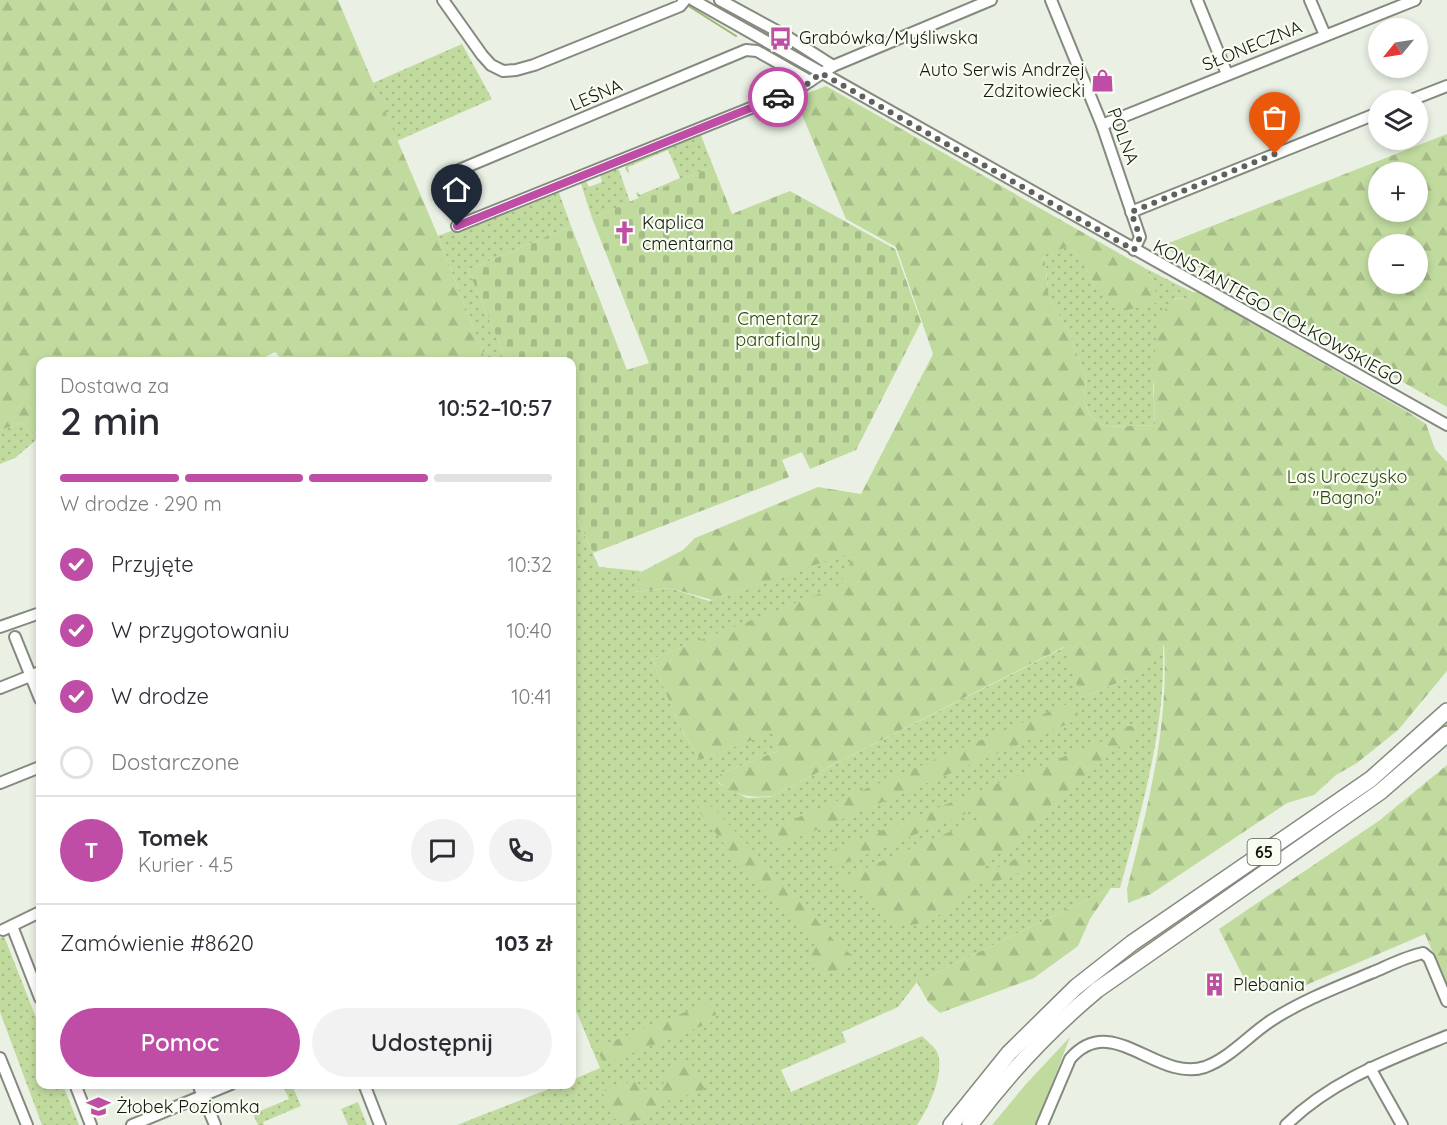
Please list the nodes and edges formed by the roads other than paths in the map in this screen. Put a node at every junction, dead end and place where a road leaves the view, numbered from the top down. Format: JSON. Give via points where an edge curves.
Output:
{"nodes":[{"id":1,"x":443,"y":0,"type":"edge"},
{"id":2,"x":685,"y":0,"type":"edge"},
{"id":3,"x":693,"y":0,"type":"edge"},
{"id":4,"x":720,"y":0,"type":"edge"},
{"id":5,"x":991,"y":0,"type":"edge"},
{"id":6,"x":1051,"y":0,"type":"edge"},
{"id":7,"x":1197,"y":0,"type":"edge"},
{"id":8,"x":1310,"y":0,"type":"edge"},
{"id":9,"x":1416,"y":0,"type":"edge"},
{"id":10,"x":1325,"y":35,"type":"junction"},
{"id":11,"x":833,"y":66,"type":"junction"},
{"id":12,"x":821,"y":73,"type":"junction"},
{"id":13,"x":1227,"y":74,"type":"junction"},
{"id":14,"x":810,"y":81,"type":"junction"},
{"id":15,"x":1447,"y":86,"type":"edge"},
{"id":16,"x":1428,"y":93,"type":"edge"},
{"id":17,"x":1368,"y":118,"type":"edge"},
{"id":18,"x":1102,"y":125,"type":"junction"},
{"id":19,"x":459,"y":170,"type":"dead end"},
{"id":20,"x":1131,"y":212,"type":"junction"},
{"id":21,"x":457,"y":226,"type":"dead end"},
{"id":22,"x":1134,"y":250,"type":"junction"},
{"id":23,"x":1409,"y":405,"type":"junction"},
{"id":24,"x":1447,"y":424,"type":"edge"},
{"id":25,"x":1447,"y":430,"type":"edge"},
{"id":26,"x":36,"y":614,"type":"edge"},
{"id":27,"x":0,"y":627,"type":"edge"},
{"id":28,"x":15,"y":637,"type":"dead end"},
{"id":29,"x":36,"y":674,"type":"edge"},
{"id":30,"x":0,"y":688,"type":"edge"},
{"id":31,"x":1447,"y":711,"type":"edge"},
{"id":32,"x":1447,"y":734,"type":"edge"},
{"id":33,"x":36,"y":769,"type":"edge"},
{"id":34,"x":0,"y":783,"type":"edge"},
{"id":35,"x":36,"y":914,"type":"edge"},
{"id":36,"x":1076,"y":987,"type":"junction"},
{"id":37,"x":36,"y":989,"type":"edge"},
{"id":38,"x":1447,"y":1001,"type":"edge"},
{"id":39,"x":1074,"y":1009,"type":"junction"},
{"id":40,"x":1447,"y":1036,"type":"edge"},
{"id":41,"x":0,"y":1058,"type":"edge"},
{"id":42,"x":1370,"y":1068,"type":"junction"},
{"id":43,"x":77,"y":1089,"type":"edge"},
{"id":44,"x":200,"y":1089,"type":"edge"},
{"id":45,"x":219,"y":1089,"type":"edge"},
{"id":46,"x":366,"y":1089,"type":"edge"},
{"id":47,"x":203,"y":1096,"type":"junction"},
{"id":48,"x":1046,"y":1124,"type":"edge"},
{"id":49,"x":27,"y":1125,"type":"edge"},
{"id":50,"x":91,"y":1125,"type":"edge"},
{"id":51,"x":132,"y":1125,"type":"edge"},
{"id":52,"x":214,"y":1125,"type":"edge"},
{"id":53,"x":380,"y":1125,"type":"edge"},
{"id":54,"x":951,"y":1125,"type":"edge"},
{"id":55,"x":970,"y":1125,"type":"edge"},
{"id":56,"x":1286,"y":1125,"type":"edge"},
{"id":57,"x":1402,"y":1125,"type":"edge"}],
"edges":[{"from":1,"to":2,"type":"street","via":[[482,55],[503,71],[534,65],[580,48],[680,6]]},
{"from":3,"to":12,"type":"street","name":"KONSTANTEGO CIOŁKOWSKIEGO"},
{"from":4,"to":11,"type":"street"},
{"from":5,"to":11,"type":"street"},
{"from":6,"to":18,"type":"street","name":"POLNA"},
{"from":7,"to":13,"type":"street"},
{"from":8,"to":10,"type":"street"},
{"from":9,"to":10,"type":"street","name":"SŁONECZNA"},
{"from":10,"to":13,"type":"street","name":"SŁONECZNA"},
{"from":11,"to":12,"type":"street"},
{"from":12,"to":14,"type":"street"},
{"from":12,"to":22,"type":"street","name":"KONSTANTEGO CIOŁKOWSKIEGO"},
{"from":13,"to":18,"type":"street","name":"SŁONECZNA"},
{"from":14,"to":19,"type":"street","name":"LEŚNA","via":[[757,51],[746,50]]},
{"from":14,"to":21,"type":"street"},
{"from":15,"to":16,"type":"street"},
{"from":17,"to":20,"type":"street"},
{"from":18,"to":20,"type":"street","name":"POLNA"},
{"from":20,"to":22,"type":"street","name":"POLNA","via":[[1140,237]]},
{"from":22,"to":23,"type":"street","name":"KONSTANTEGO CIOŁKOWSKIEGO"},
{"from":23,"to":24,"type":"street","name":"KONSTANTEGO CIOŁKOWSKIEGO"},
{"from":23,"to":25,"type":"street","name":"KONSTANTEGO CIOŁKOWSKIEGO"},
{"from":26,"to":27,"type":"street"},
{"from":28,"to":29,"type":"street"},
{"from":29,"to":30,"type":"street"},
{"from":31,"to":36,"type":"highway","number":"65","via":[[1371,779],[1132,943]]},
{"from":32,"to":39,"type":"highway","number":"65","via":[[1380,792],[1135,961]]},
{"from":33,"to":34,"type":"street"},
{"from":35,"to":37,"type":"street","via":[[8,928]]},
{"from":36,"to":39,"type":"highway","via":[[1082,986],[1084,992]]},
{"from":36,"to":54,"type":"highway","number":"65","via":[[1009,1053]]},
{"from":38,"to":48,"type":"street","via":[[1429,958],[1422,953],[1291,1009],[1203,1068],[1182,1069],[1114,1043],[1094,1041],[1070,1059]]},
{"from":39,"to":55,"type":"highway","number":"65","via":[[1019,1064]]},
{"from":40,"to":42,"type":"street"},
{"from":41,"to":49,"type":"street"},
{"from":42,"to":56,"type":"street","via":[[1328,1090]]},
{"from":42,"to":57,"type":"street"},
{"from":43,"to":50,"type":"street"},
{"from":44,"to":47,"type":"street"},
{"from":45,"to":47,"type":"street"},
{"from":46,"to":53,"type":"street"},
{"from":47,"to":51,"type":"street"},
{"from":47,"to":52,"type":"street"}]}
